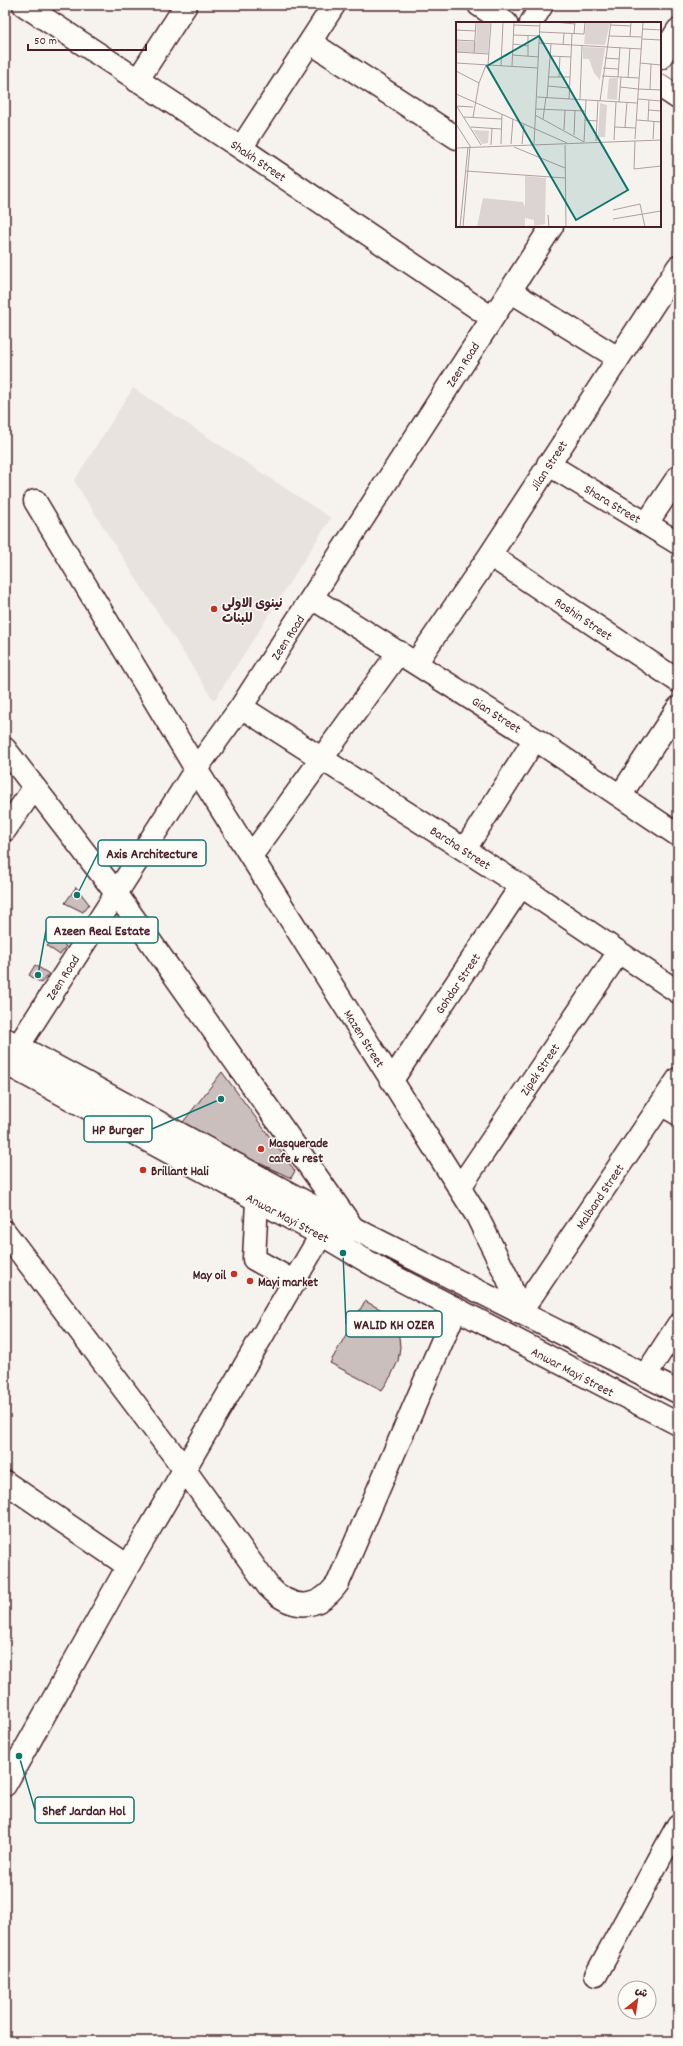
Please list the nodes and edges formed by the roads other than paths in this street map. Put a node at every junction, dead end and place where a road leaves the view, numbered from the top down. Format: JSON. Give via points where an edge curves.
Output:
{"nodes":[{"id":1,"x":24,"y":5,"type":"edge"},
{"id":2,"x":186,"y":5,"type":"edge"},
{"id":3,"x":334,"y":5,"type":"edge"},
{"id":4,"x":479,"y":5,"type":"edge"},
{"id":5,"x":542,"y":5,"type":"edge"},
{"id":6,"x":504,"y":22,"type":"edge"},
{"id":7,"x":531,"y":22,"type":"edge"},
{"id":8,"x":678,"y":30,"type":"edge"},
{"id":9,"x":310,"y":42,"type":"junction"},
{"id":10,"x":661,"y":56,"type":"edge"},
{"id":11,"x":137,"y":81,"type":"junction"},
{"id":12,"x":661,"y":87,"type":"edge"},
{"id":13,"x":678,"y":98,"type":"edge"},
{"id":14,"x":456,"y":137,"type":"edge"},
{"id":15,"x":241,"y":148,"type":"junction"},
{"id":16,"x":551,"y":227,"type":"edge"},
{"id":17,"x":678,"y":267,"type":"edge"},
{"id":18,"x":510,"y":291,"type":"junction"},
{"id":19,"x":492,"y":318,"type":"junction"},
{"id":20,"x":618,"y":358,"type":"junction"},
{"id":21,"x":548,"y":464,"type":"junction"},
{"id":22,"x":678,"y":477,"type":"edge"},
{"id":23,"x":35,"y":501,"type":"dead end"},
{"id":24,"x":648,"y":524,"type":"junction"},
{"id":25,"x":678,"y":543,"type":"edge"},
{"id":26,"x":490,"y":555,"type":"junction"},
{"id":27,"x":312,"y":598,"type":"junction"},
{"id":28,"x":407,"y":657,"type":"junction"},
{"id":29,"x":678,"y":681,"type":"edge"},
{"id":30,"x":241,"y":708,"type":"junction"},
{"id":31,"x":678,"y":708,"type":"edge"},
{"id":32,"x":535,"y":738,"type":"junction"},
{"id":33,"x":5,"y":749,"type":"edge"},
{"id":34,"x":321,"y":758,"type":"junction"},
{"id":35,"x":196,"y":769,"type":"junction"},
{"id":36,"x":34,"y":788,"type":"junction"},
{"id":37,"x":620,"y":796,"type":"junction"},
{"id":38,"x":5,"y":830,"type":"edge"},
{"id":39,"x":678,"y":835,"type":"edge"},
{"id":40,"x":465,"y":849,"type":"junction"},
{"id":41,"x":251,"y":856,"type":"junction"},
{"id":42,"x":521,"y":886,"type":"junction"},
{"id":43,"x":116,"y":893,"type":"junction"},
{"id":44,"x":619,"y":952,"type":"junction"},
{"id":45,"x":678,"y":992,"type":"edge"},
{"id":46,"x":12,"y":1042,"type":"edge"},
{"id":47,"x":5,"y":1063,"type":"edge"},
{"id":48,"x":678,"y":1079,"type":"edge"},
{"id":49,"x":392,"y":1080,"type":"junction"},
{"id":50,"x":670,"y":1109,"type":"edge"},
{"id":51,"x":142,"y":1112,"type":"junction"},
{"id":52,"x":132,"y":1133,"type":"junction"},
{"id":53,"x":460,"y":1187,"type":"junction"},
{"id":54,"x":257,"y":1201,"type":"junction"},
{"id":55,"x":353,"y":1228,"type":"junction"},
{"id":56,"x":5,"y":1232,"type":"edge"},
{"id":57,"x":321,"y":1235,"type":"junction"},
{"id":58,"x":295,"y":1282,"type":"junction"},
{"id":59,"x":456,"y":1309,"type":"junction"},
{"id":60,"x":520,"y":1313,"type":"junction"},
{"id":61,"x":678,"y":1325,"type":"edge"},
{"id":62,"x":645,"y":1376,"type":"junction"},
{"id":63,"x":678,"y":1392,"type":"edge"},
{"id":64,"x":678,"y":1424,"type":"edge"},
{"id":65,"x":186,"y":1470,"type":"junction"},
{"id":66,"x":5,"y":1482,"type":"edge"},
{"id":67,"x":128,"y":1566,"type":"junction"},
{"id":68,"x":5,"y":1785,"type":"edge"},
{"id":69,"x":678,"y":1825,"type":"edge"},
{"id":70,"x":596,"y":1975,"type":"dead end"}],
"edges":[{"from":1,"to":11,"type":"street","name":"Shakh Street"},
{"from":2,"to":11,"type":"street"},
{"from":3,"to":9,"type":"street"},
{"from":4,"to":6,"type":"street"},
{"from":5,"to":7,"type":"street"},
{"from":8,"to":10,"type":"street"},
{"from":9,"to":14,"type":"street"},
{"from":9,"to":15,"type":"street"},
{"from":11,"to":15,"type":"street","name":"Shakh Street"},
{"from":12,"to":13,"type":"street"},
{"from":15,"to":19,"type":"street","name":"Shakh Street"},
{"from":16,"to":18,"type":"street","name":"Zeen Road"},
{"from":17,"to":20,"type":"street","name":"Jilan Street"},
{"from":18,"to":19,"type":"street","name":"Zeen Road"},
{"from":18,"to":20,"type":"street"},
{"from":19,"to":27,"type":"street","name":"Zeen Road"},
{"from":20,"to":21,"type":"street","name":"Jilan Street"},
{"from":21,"to":24,"type":"street","name":"Shara Street"},
{"from":21,"to":26,"type":"street","name":"Jilan Street"},
{"from":22,"to":24,"type":"street"},
{"from":23,"to":35,"type":"street","name":"Mazen Street"},
{"from":24,"to":25,"type":"street","name":"Shara Street"},
{"from":26,"to":28,"type":"street","name":"Jilan Street"},
{"from":26,"to":29,"type":"street","name":"Roshin Street"},
{"from":27,"to":28,"type":"street","name":"Gian Street"},
{"from":27,"to":30,"type":"street","name":"Zeen Road"},
{"from":28,"to":32,"type":"street","name":"Gian Street"},
{"from":28,"to":34,"type":"street","name":"Jilan Street"},
{"from":30,"to":34,"type":"street","name":"Barcha Street"},
{"from":30,"to":35,"type":"street","name":"Zeen Road"},
{"from":31,"to":37,"type":"street"},
{"from":32,"to":37,"type":"street","name":"Gian Street"},
{"from":32,"to":40,"type":"street"},
{"from":33,"to":36,"type":"street"},
{"from":34,"to":40,"type":"street","name":"Barcha Street"},
{"from":34,"to":41,"type":"street","name":"Jilan Street"},
{"from":35,"to":41,"type":"street","name":"Mazen Street"},
{"from":35,"to":43,"type":"street","name":"Zeen Road"},
{"from":36,"to":38,"type":"street"},
{"from":36,"to":43,"type":"street"},
{"from":37,"to":39,"type":"street","name":"Gian Street"},
{"from":40,"to":42,"type":"street","name":"Barcha Street"},
{"from":41,"to":49,"type":"street","name":"Mazen Street"},
{"from":42,"to":44,"type":"street","name":"Barcha Street"},
{"from":42,"to":49,"type":"street","name":"Gohdar Street"},
{"from":43,"to":46,"type":"street","name":"Zeen Road"},
{"from":43,"to":55,"type":"street"},
{"from":44,"to":45,"type":"street","name":"Barcha Street"},
{"from":44,"to":53,"type":"street","name":"Zipek Street"},
{"from":46,"to":51,"type":"street","name":"Anwar Mayi Street"},
{"from":47,"to":52,"type":"street","name":"Anwar Mayi Street"},
{"from":48,"to":50,"type":"street","name":"Malband Street"},
{"from":49,"to":53,"type":"street","name":"Mazen Street"},
{"from":50,"to":60,"type":"street","name":"Malband Street"},
{"from":51,"to":52,"type":"street"},
{"from":51,"to":55,"type":"street","name":"Anwar Mayi Street"},
{"from":52,"to":54,"type":"street","name":"Anwar Mayi Street"},
{"from":53,"to":60,"type":"street","name":"Mazen Street","via":[[493,1248]]},
{"from":54,"to":57,"type":"street","name":"Anwar Mayi Street"},
{"from":54,"to":58,"type":"street","via":[[254,1259]]},
{"from":55,"to":60,"type":"street","name":"Anwar Mayi Street"},
{"from":56,"to":65,"type":"street"},
{"from":57,"to":58,"type":"street"},
{"from":57,"to":59,"type":"street","name":"Anwar Mayi Street"},
{"from":58,"to":65,"type":"street"},
{"from":59,"to":64,"type":"street","name":"Anwar Mayi Street"},
{"from":59,"to":65,"type":"street","via":[[345,1572],[330,1595],[318,1602],[304,1605],[290,1603],[278,1596],[268,1586]]},
{"from":60,"to":62,"type":"street","name":"Anwar Mayi Street"},
{"from":61,"to":62,"type":"street"},
{"from":62,"to":63,"type":"street","name":"Anwar Mayi Street"},
{"from":65,"to":67,"type":"street"},
{"from":66,"to":67,"type":"street"},
{"from":67,"to":68,"type":"street"},
{"from":69,"to":70,"type":"street"}]}
